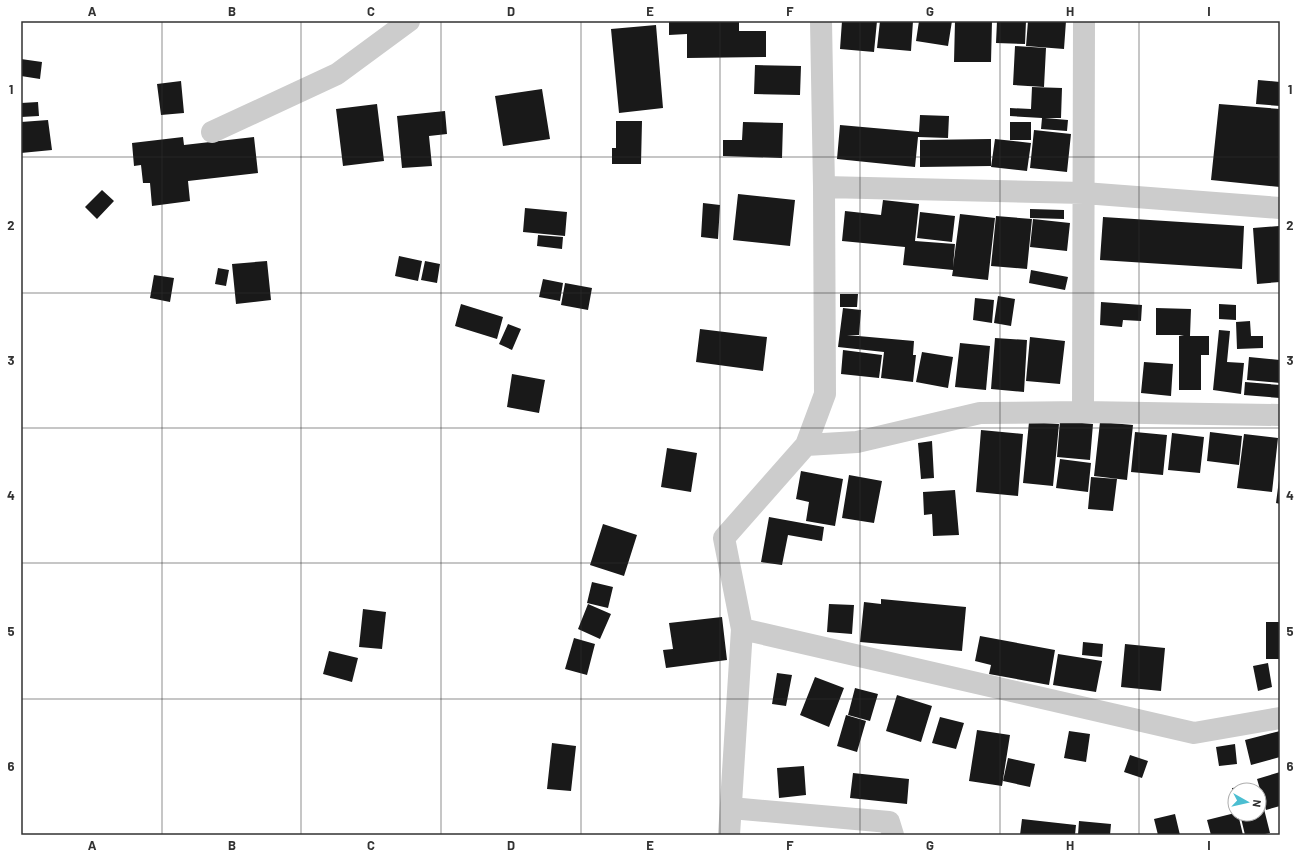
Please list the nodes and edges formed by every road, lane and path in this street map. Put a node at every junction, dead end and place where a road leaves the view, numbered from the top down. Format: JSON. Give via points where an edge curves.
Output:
{"nodes":[{"id":1,"x":409,"y":21,"type":"edge"},
{"id":2,"x":821,"y":21,"type":"edge"},
{"id":3,"x":1084,"y":21,"type":"edge"},
{"id":4,"x":212,"y":132,"type":"dead end"},
{"id":5,"x":824,"y":187,"type":"junction"},
{"id":6,"x":1084,"y":194,"type":"junction"},
{"id":7,"x":1280,"y":208,"type":"edge"},
{"id":8,"x":1083,"y":412,"type":"junction"},
{"id":9,"x":1280,"y":415,"type":"edge"},
{"id":10,"x":806,"y":445,"type":"junction"},
{"id":11,"x":742,"y":629,"type":"junction"},
{"id":12,"x":1280,"y":718,"type":"edge"},
{"id":13,"x":731,"y":808,"type":"junction"},
{"id":14,"x":729,"y":835,"type":"edge"},
{"id":15,"x":893,"y":835,"type":"edge"}],
"edges":[{"from":1,"to":4,"type":"street","via":[[337,74]]},
{"from":2,"to":5,"type":"street"},
{"from":3,"to":6,"type":"street"},
{"from":5,"to":6,"type":"street"},
{"from":5,"to":10,"type":"street","via":[[825,394]]},
{"from":6,"to":7,"type":"street"},
{"from":6,"to":8,"type":"street"},
{"from":8,"to":9,"type":"street"},
{"from":8,"to":10,"type":"street","via":[[980,413],[857,442]]},
{"from":10,"to":11,"type":"street","via":[[724,538]]},
{"from":11,"to":12,"type":"street","via":[[1194,733]]},
{"from":11,"to":13,"type":"street"},
{"from":13,"to":14,"type":"street"},
{"from":13,"to":15,"type":"street","via":[[889,822]]}]}
